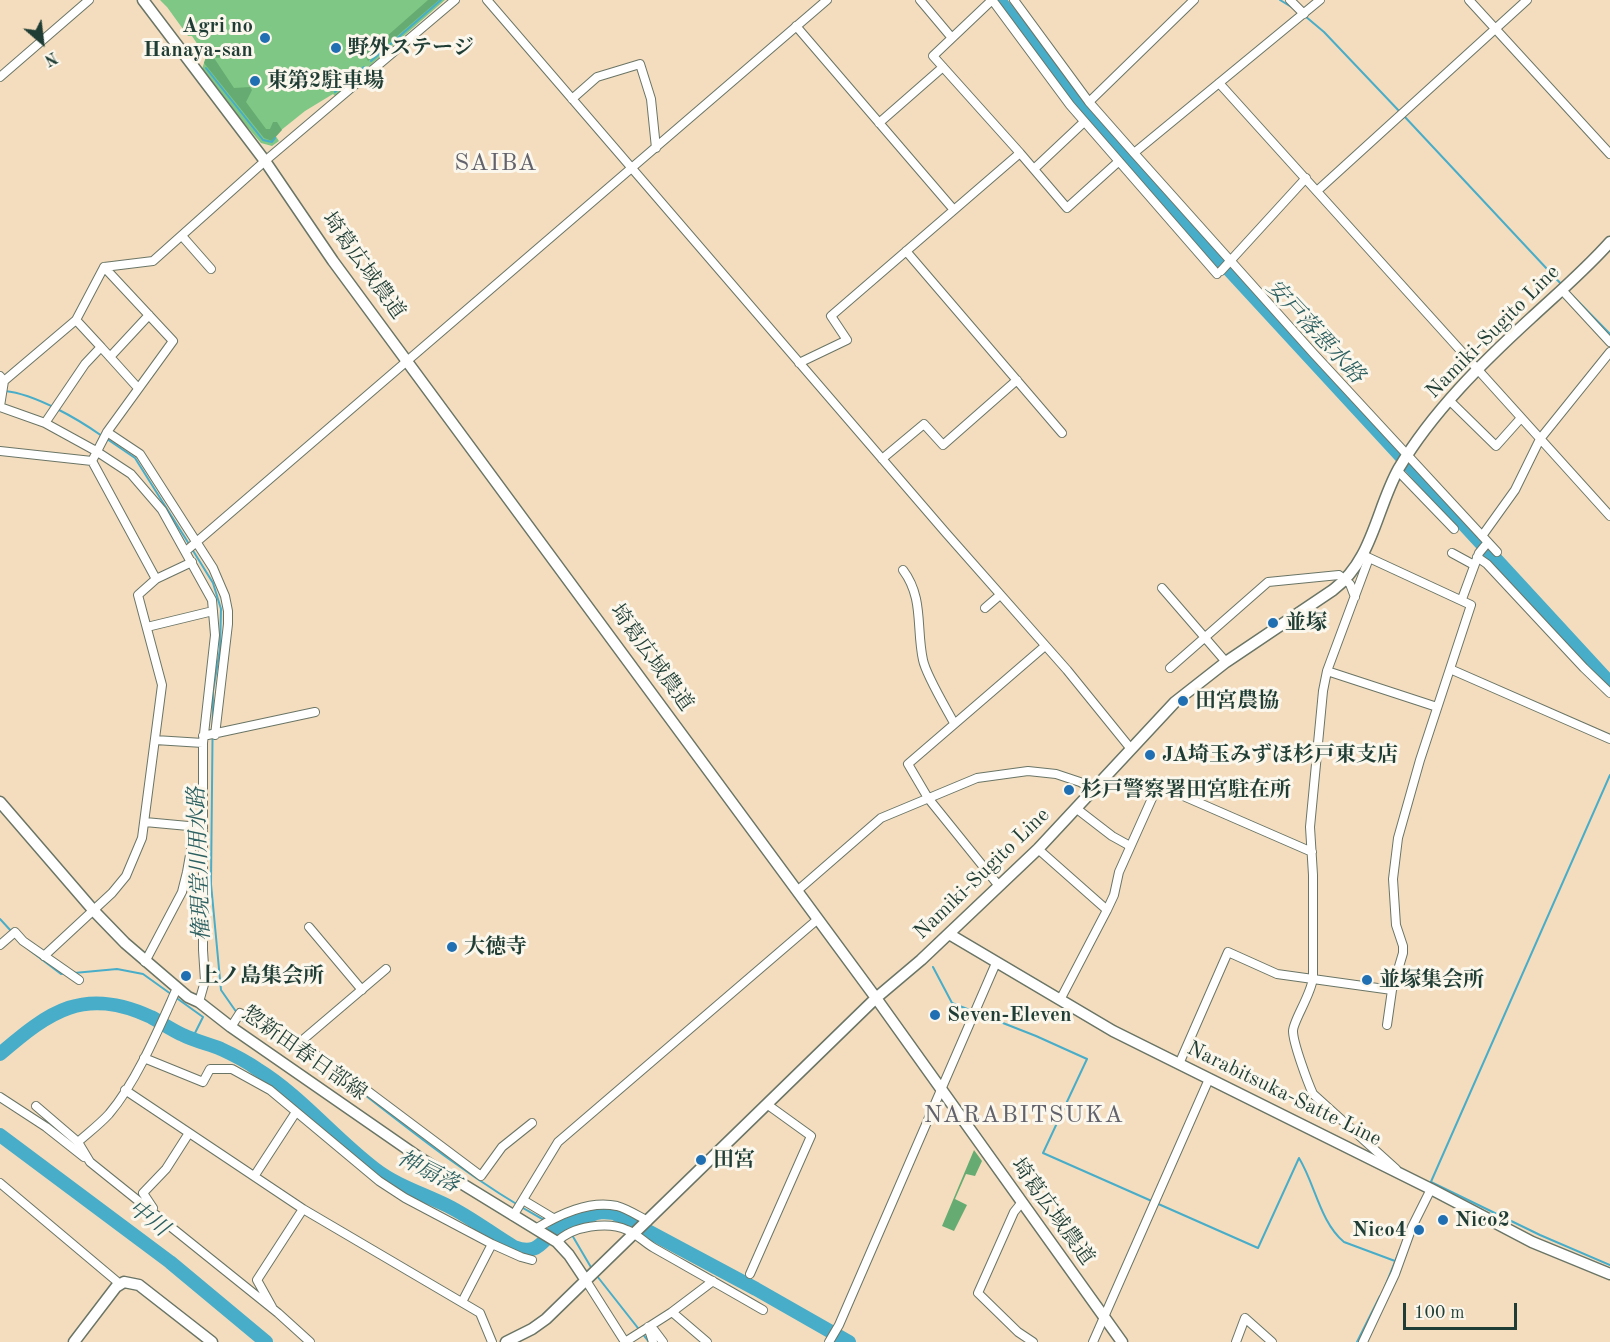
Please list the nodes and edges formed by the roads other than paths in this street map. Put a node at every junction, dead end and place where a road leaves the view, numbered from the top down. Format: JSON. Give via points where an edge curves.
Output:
{"nodes":[{"id":1,"x":89,"y":0,"type":"edge"},
{"id":2,"x":143,"y":0,"type":"edge"},
{"id":3,"x":455,"y":0,"type":"edge"},
{"id":4,"x":487,"y":0,"type":"edge"},
{"id":5,"x":827,"y":0,"type":"edge"},
{"id":6,"x":920,"y":0,"type":"edge"},
{"id":7,"x":1194,"y":0,"type":"edge"},
{"id":8,"x":1290,"y":0,"type":"edge"},
{"id":9,"x":1320,"y":0,"type":"edge"},
{"id":10,"x":1469,"y":0,"type":"edge"},
{"id":11,"x":1527,"y":0,"type":"edge"},
{"id":12,"x":993,"y":1,"type":"edge"},
{"id":13,"x":1017,"y":1,"type":"edge"},
{"id":14,"x":1304,"y":14,"type":"junction"},
{"id":15,"x":796,"y":26,"type":"junction"},
{"id":16,"x":1496,"y":30,"type":"junction"},
{"id":17,"x":952,"y":38,"type":"junction"},
{"id":18,"x":943,"y":67,"type":"junction"},
{"id":19,"x":0,"y":77,"type":"edge"},
{"id":20,"x":1219,"y":83,"type":"junction"},
{"id":21,"x":572,"y":99,"type":"junction"},
{"id":22,"x":1089,"y":102,"type":"junction"},
{"id":23,"x":1084,"y":122,"type":"junction"},
{"id":24,"x":879,"y":123,"type":"junction"},
{"id":25,"x":656,"y":148,"type":"junction"},
{"id":26,"x":1020,"y":153,"type":"junction"},
{"id":27,"x":1134,"y":153,"type":"junction"},
{"id":28,"x":1610,"y":154,"type":"edge"},
{"id":29,"x":265,"y":161,"type":"junction"},
{"id":30,"x":1118,"y":162,"type":"junction"},
{"id":31,"x":632,"y":168,"type":"junction"},
{"id":32,"x":1034,"y":169,"type":"junction"},
{"id":33,"x":1306,"y":178,"type":"junction"},
{"id":34,"x":1317,"y":191,"type":"junction"},
{"id":35,"x":954,"y":210,"type":"junction"},
{"id":36,"x":182,"y":236,"type":"junction"},
{"id":37,"x":1610,"y":242,"type":"edge"},
{"id":38,"x":906,"y":251,"type":"junction"},
{"id":39,"x":1229,"y":262,"type":"junction"},
{"id":40,"x":104,"y":267,"type":"junction"},
{"id":41,"x":211,"y":269,"type":"dead end"},
{"id":42,"x":1562,"y":290,"type":"junction"},
{"id":43,"x":149,"y":315,"type":"junction"},
{"id":44,"x":76,"y":320,"type":"junction"},
{"id":45,"x":1610,"y":342,"type":"edge"},
{"id":46,"x":101,"y":347,"type":"junction"},
{"id":47,"x":1610,"y":352,"type":"edge"},
{"id":48,"x":110,"y":357,"type":"junction"},
{"id":49,"x":408,"y":360,"type":"junction"},
{"id":50,"x":799,"y":363,"type":"junction"},
{"id":51,"x":1478,"y":370,"type":"junction"},
{"id":52,"x":2,"y":379,"type":"edge"},
{"id":53,"x":1017,"y":380,"type":"junction"},
{"id":54,"x":138,"y":388,"type":"junction"},
{"id":55,"x":1450,"y":401,"type":"junction"},
{"id":56,"x":0,"y":406,"type":"edge"},
{"id":57,"x":1521,"y":418,"type":"junction"},
{"id":58,"x":45,"y":423,"type":"junction"},
{"id":59,"x":107,"y":432,"type":"junction"},
{"id":60,"x":1062,"y":433,"type":"dead end"},
{"id":61,"x":1540,"y":439,"type":"junction"},
{"id":62,"x":96,"y":451,"type":"junction"},
{"id":63,"x":0,"y":452,"type":"edge"},
{"id":64,"x":1408,"y":454,"type":"junction"},
{"id":65,"x":882,"y":459,"type":"junction"},
{"id":66,"x":92,"y":461,"type":"junction"},
{"id":67,"x":1398,"y":471,"type":"junction"},
{"id":68,"x":1610,"y":516,"type":"edge"},
{"id":69,"x":1454,"y":529,"type":"dead end"},
{"id":70,"x":1482,"y":536,"type":"junction"},
{"id":71,"x":196,"y":542,"type":"junction"},
{"id":72,"x":1488,"y":542,"type":"junction"},
{"id":73,"x":186,"y":551,"type":"junction"},
{"id":74,"x":1497,"y":552,"type":"dead end"},
{"id":75,"x":1452,"y":553,"type":"dead end"},
{"id":76,"x":1366,"y":556,"type":"junction"},
{"id":77,"x":1477,"y":558,"type":"junction"},
{"id":78,"x":192,"y":562,"type":"junction"},
{"id":79,"x":903,"y":570,"type":"dead end"},
{"id":80,"x":156,"y":579,"type":"junction"},
{"id":81,"x":1346,"y":579,"type":"junction"},
{"id":82,"x":1162,"y":588,"type":"dead end"},
{"id":83,"x":1000,"y":595,"type":"junction"},
{"id":84,"x":225,"y":596,"type":"junction"},
{"id":85,"x":1355,"y":597,"type":"junction"},
{"id":86,"x":1462,"y":599,"type":"junction"},
{"id":87,"x":212,"y":600,"type":"junction"},
{"id":88,"x":985,"y":608,"type":"dead end"},
{"id":89,"x":213,"y":611,"type":"junction"},
{"id":90,"x":147,"y":627,"type":"junction"},
{"id":91,"x":1205,"y":637,"type":"junction"},
{"id":92,"x":1045,"y":646,"type":"junction"},
{"id":93,"x":1226,"y":662,"type":"junction"},
{"id":94,"x":1170,"y":668,"type":"dead end"},
{"id":95,"x":1450,"y":669,"type":"junction"},
{"id":96,"x":1327,"y":671,"type":"junction"},
{"id":97,"x":1610,"y":693,"type":"edge"},
{"id":98,"x":1437,"y":707,"type":"junction"},
{"id":99,"x":315,"y":712,"type":"dead end"},
{"id":100,"x":954,"y":723,"type":"junction"},
{"id":101,"x":215,"y":735,"type":"junction"},
{"id":102,"x":1610,"y":739,"type":"edge"},
{"id":103,"x":155,"y":740,"type":"junction"},
{"id":104,"x":203,"y":740,"type":"junction"},
{"id":105,"x":1131,"y":749,"type":"junction"},
{"id":106,"x":1095,"y":790,"type":"junction"},
{"id":107,"x":928,"y":798,"type":"junction"},
{"id":108,"x":0,"y":802,"type":"edge"},
{"id":109,"x":1077,"y":809,"type":"junction"},
{"id":110,"x":145,"y":822,"type":"junction"},
{"id":111,"x":199,"y":827,"type":"junction"},
{"id":112,"x":1130,"y":846,"type":"junction"},
{"id":113,"x":1038,"y":849,"type":"junction"},
{"id":114,"x":1312,"y":852,"type":"junction"},
{"id":115,"x":999,"y":886,"type":"junction"},
{"id":116,"x":797,"y":891,"type":"junction"},
{"id":117,"x":1107,"y":910,"type":"junction"},
{"id":118,"x":94,"y":911,"type":"junction"},
{"id":119,"x":818,"y":919,"type":"junction"},
{"id":120,"x":309,"y":927,"type":"dead end"},
{"id":121,"x":949,"y":934,"type":"junction"},
{"id":122,"x":0,"y":945,"type":"edge"},
{"id":123,"x":44,"y":956,"type":"junction"},
{"id":124,"x":145,"y":962,"type":"junction"},
{"id":125,"x":996,"y":963,"type":"junction"},
{"id":126,"x":386,"y":969,"type":"dead end"},
{"id":127,"x":1313,"y":978,"type":"junction"},
{"id":128,"x":79,"y":980,"type":"dead end"},
{"id":129,"x":177,"y":988,"type":"junction"},
{"id":130,"x":362,"y":990,"type":"junction"},
{"id":131,"x":1392,"y":990,"type":"junction"},
{"id":132,"x":876,"y":998,"type":"junction"},
{"id":133,"x":1060,"y":1000,"type":"junction"},
{"id":134,"x":200,"y":1002,"type":"junction"},
{"id":135,"x":1387,"y":1025,"type":"dead end"},
{"id":136,"x":231,"y":1027,"type":"junction"},
{"id":137,"x":299,"y":1043,"type":"junction"},
{"id":138,"x":144,"y":1058,"type":"junction"},
{"id":139,"x":1179,"y":1064,"type":"junction"},
{"id":140,"x":1209,"y":1078,"type":"junction"},
{"id":141,"x":941,"y":1089,"type":"junction"},
{"id":142,"x":125,"y":1090,"type":"junction"},
{"id":143,"x":0,"y":1097,"type":"edge"},
{"id":144,"x":768,"y":1105,"type":"junction"},
{"id":145,"x":36,"y":1106,"type":"dead end"},
{"id":146,"x":296,"y":1112,"type":"junction"},
{"id":147,"x":532,"y":1123,"type":"dead end"},
{"id":148,"x":189,"y":1133,"type":"junction"},
{"id":149,"x":78,"y":1143,"type":"junction"},
{"id":150,"x":90,"y":1162,"type":"junction"},
{"id":151,"x":1402,"y":1174,"type":"junction"},
{"id":152,"x":255,"y":1175,"type":"junction"},
{"id":153,"x":0,"y":1183,"type":"edge"},
{"id":154,"x":1431,"y":1189,"type":"junction"},
{"id":155,"x":523,"y":1200,"type":"junction"},
{"id":156,"x":1022,"y":1203,"type":"junction"},
{"id":157,"x":303,"y":1209,"type":"junction"},
{"id":158,"x":158,"y":1215,"type":"junction"},
{"id":159,"x":513,"y":1216,"type":"junction"},
{"id":160,"x":553,"y":1218,"type":"junction"},
{"id":161,"x":648,"y":1221,"type":"junction"},
{"id":162,"x":537,"y":1228,"type":"junction"},
{"id":163,"x":634,"y":1234,"type":"junction"},
{"id":164,"x":557,"y":1242,"type":"junction"},
{"id":165,"x":492,"y":1244,"type":"junction"},
{"id":166,"x":532,"y":1260,"type":"dead end"},
{"id":167,"x":750,"y":1274,"type":"dead end"},
{"id":168,"x":1610,"y":1274,"type":"edge"},
{"id":169,"x":585,"y":1280,"type":"junction"},
{"id":170,"x":713,"y":1281,"type":"junction"},
{"id":171,"x":120,"y":1284,"type":"junction"},
{"id":172,"x":462,"y":1302,"type":"junction"},
{"id":173,"x":274,"y":1310,"type":"junction"},
{"id":174,"x":763,"y":1310,"type":"dead end"},
{"id":175,"x":672,"y":1312,"type":"junction"},
{"id":176,"x":1104,"y":1317,"type":"junction"},
{"id":177,"x":648,"y":1327,"type":"junction"},
{"id":178,"x":75,"y":1342,"type":"edge"},
{"id":179,"x":212,"y":1342,"type":"edge"},
{"id":180,"x":310,"y":1342,"type":"edge"},
{"id":181,"x":492,"y":1342,"type":"edge"},
{"id":182,"x":506,"y":1342,"type":"edge"},
{"id":183,"x":625,"y":1342,"type":"edge"},
{"id":184,"x":653,"y":1342,"type":"edge"},
{"id":185,"x":663,"y":1342,"type":"edge"},
{"id":186,"x":707,"y":1342,"type":"edge"},
{"id":187,"x":829,"y":1342,"type":"edge"},
{"id":188,"x":1033,"y":1342,"type":"edge"},
{"id":189,"x":1093,"y":1342,"type":"edge"},
{"id":190,"x":1122,"y":1342,"type":"edge"},
{"id":191,"x":1236,"y":1342,"type":"edge"},
{"id":192,"x":1272,"y":1342,"type":"edge"},
{"id":193,"x":1363,"y":1342,"type":"edge"}],
"edges":[{"from":1,"to":19,"type":"street"},
{"from":2,"to":29,"type":"main road","name":"埼葛広域農道"},
{"from":3,"to":29,"type":"street"},
{"from":4,"to":21,"type":"street"},
{"from":5,"to":15,"type":"street"},
{"from":6,"to":17,"type":"street"},
{"from":7,"to":22,"type":"street"},
{"from":8,"to":14,"type":"street"},
{"from":9,"to":14,"type":"street"},
{"from":10,"to":16,"type":"street"},
{"from":11,"to":16,"type":"street"},
{"from":12,"to":17,"type":"street"},
{"from":12,"to":23,"type":"street"},
{"from":13,"to":22,"type":"street"},
{"from":14,"to":20,"type":"street"},
{"from":15,"to":24,"type":"street"},
{"from":15,"to":25,"type":"street"},
{"from":16,"to":28,"type":"street"},
{"from":16,"to":34,"type":"street"},
{"from":17,"to":18,"type":"street","via":[[933,56]]},
{"from":18,"to":24,"type":"street"},
{"from":18,"to":26,"type":"street"},
{"from":20,"to":27,"type":"street"},
{"from":20,"to":33,"type":"street"},
{"from":21,"to":25,"type":"street","via":[[597,77],[640,64],[651,99]]},
{"from":21,"to":31,"type":"street"},
{"from":22,"to":27,"type":"street"},
{"from":23,"to":30,"type":"street"},
{"from":23,"to":32,"type":"street"},
{"from":24,"to":35,"type":"street"},
{"from":25,"to":31,"type":"street"},
{"from":26,"to":32,"type":"street"},
{"from":26,"to":35,"type":"street"},
{"from":27,"to":39,"type":"street"},
{"from":29,"to":36,"type":"street"},
{"from":29,"to":49,"type":"main road","name":"埼葛広域農道"},
{"from":30,"to":32,"type":"street","via":[[1067,208]]},
{"from":30,"to":39,"type":"street","via":[[1219,273]]},
{"from":31,"to":49,"type":"street"},
{"from":31,"to":50,"type":"street"},
{"from":33,"to":34,"type":"street"},
{"from":33,"to":39,"type":"street"},
{"from":34,"to":51,"type":"street"},
{"from":35,"to":38,"type":"street"},
{"from":36,"to":40,"type":"street","via":[[153,261]]},
{"from":36,"to":41,"type":"street"},
{"from":37,"to":42,"type":"main road","name":"Namiki-Sugito Line"},
{"from":38,"to":50,"type":"street","via":[[831,316],[846,340]]},
{"from":38,"to":53,"type":"street"},
{"from":39,"to":64,"type":"street"},
{"from":40,"to":43,"type":"street"},
{"from":40,"to":44,"type":"street"},
{"from":42,"to":45,"type":"street"},
{"from":42,"to":51,"type":"main road","name":"Namiki-Sugito Line"},
{"from":43,"to":48,"type":"street"},
{"from":43,"to":54,"type":"street","via":[[173,341]]},
{"from":44,"to":46,"type":"street"},
{"from":44,"to":52,"type":"street"},
{"from":46,"to":48,"type":"street"},
{"from":46,"to":58,"type":"street"},
{"from":47,"to":61,"type":"street"},
{"from":48,"to":54,"type":"street"},
{"from":49,"to":71,"type":"street"},
{"from":49,"to":116,"type":"main road","name":"埼葛広域農道"},
{"from":50,"to":65,"type":"street"},
{"from":51,"to":55,"type":"main road","name":"Namiki-Sugito Line"},
{"from":51,"to":57,"type":"street"},
{"from":52,"to":56,"type":"street"},
{"from":53,"to":60,"type":"street"},
{"from":53,"to":65,"type":"street","via":[[943,446],[924,424]]},
{"from":54,"to":59,"type":"street"},
{"from":55,"to":57,"type":"street","via":[[1496,446]]},
{"from":55,"to":64,"type":"main road","name":"Namiki-Sugito Line"},
{"from":56,"to":58,"type":"street"},
{"from":57,"to":61,"type":"street"},
{"from":58,"to":62,"type":"street"},
{"from":59,"to":62,"type":"street"},
{"from":59,"to":71,"type":"street","via":[[140,454]]},
{"from":61,"to":68,"type":"street"},
{"from":61,"to":70,"type":"street","via":[[1515,490]]},
{"from":62,"to":66,"type":"street"},
{"from":62,"to":73,"type":"street","via":[[131,474],[149,493]]},
{"from":63,"to":66,"type":"street"},
{"from":64,"to":67,"type":"main road","name":"Namiki-Sugito Line"},
{"from":64,"to":70,"type":"street"},
{"from":65,"to":83,"type":"street"},
{"from":66,"to":80,"type":"street"},
{"from":67,"to":69,"type":"street"},
{"from":67,"to":76,"type":"main road","name":"Namiki-Sugito Line"},
{"from":70,"to":72,"type":"street"},
{"from":71,"to":73,"type":"street"},
{"from":71,"to":84,"type":"street"},
{"from":72,"to":74,"type":"street"},
{"from":72,"to":77,"type":"street"},
{"from":73,"to":78,"type":"street"},
{"from":75,"to":77,"type":"street"},
{"from":76,"to":81,"type":"main road","name":"Namiki-Sugito Line"},
{"from":76,"to":85,"type":"street"},
{"from":76,"to":86,"type":"street"},
{"from":77,"to":86,"type":"street"},
{"from":77,"to":97,"type":"street"},
{"from":78,"to":80,"type":"street"},
{"from":78,"to":87,"type":"street"},
{"from":79,"to":100,"type":"street","via":[[912,583],[921,622],[923,661]]},
{"from":80,"to":90,"type":"street","via":[[138,595]]},
{"from":81,"to":85,"type":"street"},
{"from":81,"to":91,"type":"street","via":[[1339,575],[1268,582]]},
{"from":81,"to":93,"type":"main road","name":"Namiki-Sugito Line"},
{"from":82,"to":91,"type":"street"},
{"from":83,"to":88,"type":"street"},
{"from":83,"to":92,"type":"street"},
{"from":84,"to":87,"type":"street"},
{"from":84,"to":101,"type":"street","via":[[228,624]]},
{"from":85,"to":96,"type":"street"},
{"from":86,"to":95,"type":"street","via":[[1471,605]]},
{"from":87,"to":89,"type":"street"},
{"from":89,"to":90,"type":"street"},
{"from":89,"to":104,"type":"street","via":[[215,635]]},
{"from":90,"to":103,"type":"street","via":[[162,685]]},
{"from":91,"to":93,"type":"street"},
{"from":91,"to":94,"type":"street"},
{"from":92,"to":100,"type":"street"},
{"from":92,"to":105,"type":"street"},
{"from":93,"to":105,"type":"main road","name":"Namiki-Sugito Line","via":[[1175,702]]},
{"from":95,"to":98,"type":"street"},
{"from":95,"to":102,"type":"street"},
{"from":96,"to":98,"type":"street"},
{"from":96,"to":114,"type":"street","via":[[1310,827]]},
{"from":98,"to":131,"type":"street","via":[[1398,838],[1393,879],[1396,925],[1403,953]]},
{"from":99,"to":101,"type":"street"},
{"from":100,"to":107,"type":"street","via":[[908,764]]},
{"from":101,"to":104,"type":"street"},
{"from":103,"to":104,"type":"street"},
{"from":103,"to":110,"type":"street"},
{"from":104,"to":111,"type":"street"},
{"from":105,"to":106,"type":"main road","name":"Namiki-Sugito Line"},
{"from":106,"to":107,"type":"street","via":[[1056,774],[1028,771],[977,778]]},
{"from":106,"to":109,"type":"main road","name":"Namiki-Sugito Line"},
{"from":107,"to":115,"type":"street"},
{"from":107,"to":116,"type":"street","via":[[881,818]]},
{"from":108,"to":118,"type":"main road","name":"惣新田春日部線"},
{"from":109,"to":112,"type":"street"},
{"from":109,"to":113,"type":"main road","name":"Namiki-Sugito Line"},
{"from":110,"to":111,"type":"street"},
{"from":110,"to":118,"type":"street","via":[[126,876]]},
{"from":111,"to":124,"type":"street","via":[[182,892]]},
{"from":111,"to":134,"type":"street","via":[[205,981]]},
{"from":112,"to":114,"type":"street","via":[[1158,785]]},
{"from":112,"to":117,"type":"street"},
{"from":113,"to":115,"type":"main road","name":"Namiki-Sugito Line"},
{"from":113,"to":117,"type":"street"},
{"from":114,"to":127,"type":"street"},
{"from":115,"to":121,"type":"main road","name":"Namiki-Sugito Line"},
{"from":116,"to":119,"type":"main road","name":"埼葛広域農道"},
{"from":117,"to":133,"type":"street"},
{"from":118,"to":123,"type":"street"},
{"from":118,"to":124,"type":"main road","name":"惣新田春日部線"},
{"from":119,"to":132,"type":"main road","name":"埼葛広域農道"},
{"from":119,"to":155,"type":"street","via":[[558,1142]]},
{"from":120,"to":130,"type":"street"},
{"from":121,"to":125,"type":"main road","name":"Narabitsuka-Satte Line"},
{"from":121,"to":132,"type":"main road","name":"Namiki-Sugito Line"},
{"from":122,"to":123,"type":"street","via":[[15,932]]},
{"from":123,"to":128,"type":"street"},
{"from":124,"to":129,"type":"main road","name":"惣新田春日部線"},
{"from":125,"to":133,"type":"main road","name":"Narabitsuka-Satte Line"},
{"from":125,"to":141,"type":"street"},
{"from":126,"to":130,"type":"street"},
{"from":127,"to":131,"type":"street"},
{"from":127,"to":139,"type":"street","via":[[1277,974],[1228,952]]},
{"from":127,"to":151,"type":"street","via":[[1293,1031],[1306,1079],[1313,1094]]},
{"from":129,"to":134,"type":"main road","name":"惣新田春日部線"},
{"from":129,"to":138,"type":"street"},
{"from":130,"to":137,"type":"street"},
{"from":131,"to":135,"type":"street"},
{"from":132,"to":141,"type":"main road","name":"埼葛広域農道"},
{"from":132,"to":144,"type":"main road","name":"Namiki-Sugito Line"},
{"from":133,"to":139,"type":"main road","name":"Narabitsuka-Satte Line"},
{"from":134,"to":136,"type":"main road","name":"惣新田春日部線"},
{"from":136,"to":137,"type":"street","via":[[240,1013]]},
{"from":136,"to":159,"type":"main road","name":"惣新田春日部線","via":[[420,1158]]},
{"from":137,"to":147,"type":"street","via":[[481,1176],[502,1147]]},
{"from":138,"to":142,"type":"street"},
{"from":138,"to":146,"type":"street","via":[[203,1082],[210,1069],[232,1069],[270,1090]]},
{"from":139,"to":140,"type":"main road","name":"Narabitsuka-Satte Line"},
{"from":140,"to":151,"type":"main road","name":"Narabitsuka-Satte Line"},
{"from":140,"to":176,"type":"street"},
{"from":141,"to":156,"type":"main road","name":"埼葛広域農道"},
{"from":141,"to":187,"type":"street"},
{"from":142,"to":148,"type":"street"},
{"from":142,"to":149,"type":"street","via":[[109,1114]]},
{"from":143,"to":150,"type":"street"},
{"from":144,"to":161,"type":"main road","name":"Namiki-Sugito Line"},
{"from":144,"to":167,"type":"street","via":[[812,1136]]},
{"from":145,"to":149,"type":"street"},
{"from":146,"to":152,"type":"street"},
{"from":146,"to":165,"type":"street","via":[[379,1181]]},
{"from":148,"to":152,"type":"street"},
{"from":148,"to":158,"type":"street","via":[[166,1169],[143,1193]]},
{"from":149,"to":150,"type":"street"},
{"from":150,"to":158,"type":"street"},
{"from":151,"to":154,"type":"main road","name":"Narabitsuka-Satte Line"},
{"from":152,"to":157,"type":"street"},
{"from":153,"to":171,"type":"street"},
{"from":154,"to":168,"type":"main road","name":"Narabitsuka-Satte Line","via":[[1532,1242]]},
{"from":154,"to":193,"type":"street"},
{"from":155,"to":159,"type":"street"},
{"from":155,"to":160,"type":"street"},
{"from":156,"to":176,"type":"main road","name":"埼葛広域農道"},
{"from":156,"to":188,"type":"street","via":[[1014,1212],[978,1293]]},
{"from":157,"to":172,"type":"street"},
{"from":157,"to":173,"type":"street","via":[[257,1280]]},
{"from":158,"to":173,"type":"street"},
{"from":159,"to":162,"type":"main road","name":"惣新田春日部線"},
{"from":160,"to":161,"type":"street","via":[[572,1210],[609,1205]]},
{"from":160,"to":162,"type":"street"},
{"from":161,"to":163,"type":"main road","name":"Namiki-Sugito Line"},
{"from":162,"to":164,"type":"main road","name":"惣新田春日部線"},
{"from":163,"to":164,"type":"street","via":[[620,1228],[593,1227],[563,1236]]},
{"from":163,"to":169,"type":"main road"},
{"from":163,"to":170,"type":"street"},
{"from":164,"to":169,"type":"main road"},
{"from":165,"to":166,"type":"street"},
{"from":165,"to":172,"type":"street"},
{"from":169,"to":182,"type":"main road","via":[[541,1323]]},
{"from":169,"to":183,"type":"street"},
{"from":170,"to":174,"type":"street"},
{"from":170,"to":175,"type":"street"},
{"from":171,"to":178,"type":"main road"},
{"from":171,"to":179,"type":"main road","via":[[130,1282],[146,1288]]},
{"from":172,"to":181,"type":"street","via":[[480,1313]]},
{"from":173,"to":180,"type":"street"},
{"from":175,"to":177,"type":"street"},
{"from":175,"to":186,"type":"street"},
{"from":176,"to":189,"type":"street"},
{"from":176,"to":190,"type":"main road","name":"埼葛広域農道"},
{"from":177,"to":183,"type":"street"},
{"from":177,"to":184,"type":"street"},
{"from":177,"to":185,"type":"street"},
{"from":191,"to":192,"type":"street","via":[[1245,1318]]}]}
